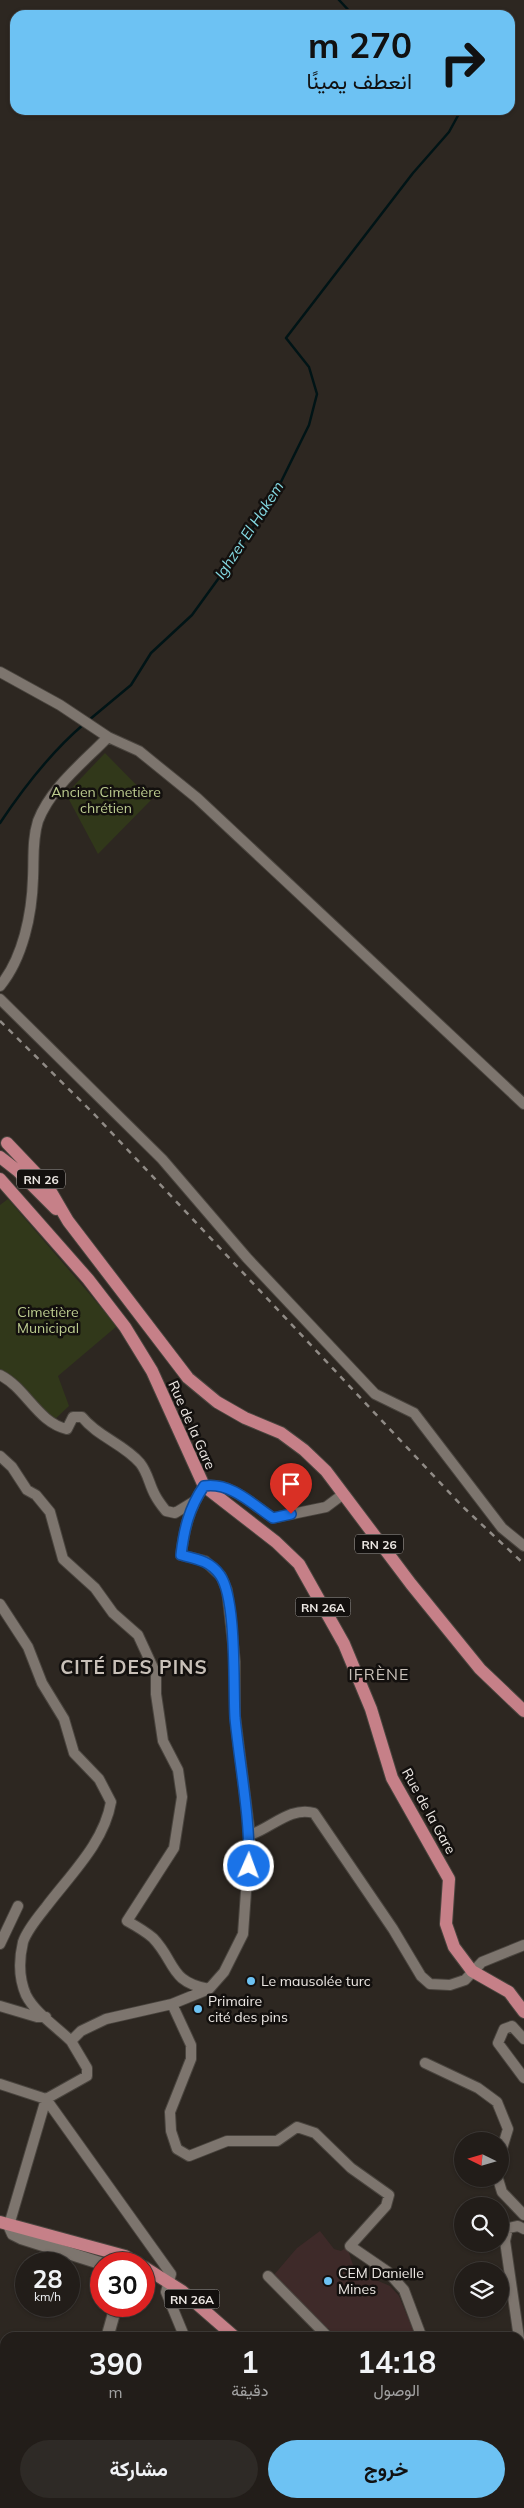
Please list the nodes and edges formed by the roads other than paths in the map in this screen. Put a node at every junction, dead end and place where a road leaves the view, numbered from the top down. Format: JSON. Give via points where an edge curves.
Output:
{"nodes":[{"id":1,"x":0,"y":672,"type":"edge"},
{"id":2,"x":108,"y":736,"type":"junction"},
{"id":3,"x":0,"y":986,"type":"edge"},
{"id":4,"x":0,"y":999,"type":"edge"},
{"id":5,"x":524,"y":1104,"type":"edge"},
{"id":6,"x":3,"y":1140,"type":"edge"},
{"id":7,"x":0,"y":1158,"type":"edge"},
{"id":8,"x":0,"y":1179,"type":"edge"},
{"id":9,"x":68,"y":1221,"type":"junction"},
{"id":10,"x":50,"y":1236,"type":"junction"},
{"id":11,"x":0,"y":1375,"type":"edge"},
{"id":12,"x":0,"y":1456,"type":"edge"},
{"id":13,"x":204,"y":1486,"type":"junction"},
{"id":14,"x":342,"y":1495,"type":"junction"},
{"id":15,"x":193,"y":1502,"type":"junction"},
{"id":16,"x":524,"y":1546,"type":"edge"},
{"id":17,"x":0,"y":1604,"type":"edge"},
{"id":18,"x":524,"y":1711,"type":"edge"},
{"id":19,"x":250,"y":1835,"type":"junction"},
{"id":20,"x":18,"y":1906,"type":"dead end"},
{"id":21,"x":0,"y":1944,"type":"edge"},
{"id":22,"x":524,"y":1945,"type":"edge"},
{"id":23,"x":472,"y":1971,"type":"junction"},
{"id":24,"x":209,"y":1989,"type":"junction"},
{"id":25,"x":172,"y":2004,"type":"junction"},
{"id":26,"x":0,"y":2006,"type":"edge"},
{"id":27,"x":524,"y":2012,"type":"edge"},
{"id":28,"x":46,"y":2016,"type":"junction"},
{"id":29,"x":524,"y":2039,"type":"edge"},
{"id":30,"x":71,"y":2041,"type":"junction"},
{"id":31,"x":425,"y":2063,"type":"dead end"},
{"id":32,"x":524,"y":2078,"type":"edge"},
{"id":33,"x":0,"y":2084,"type":"edge"},
{"id":34,"x":46,"y":2100,"type":"junction"},
{"id":35,"x":507,"y":2132,"type":"edge"},
{"id":36,"x":501,"y":2188,"type":"edge"},
{"id":37,"x":524,"y":2215,"type":"edge"},
{"id":38,"x":5,"y":2223,"type":"edge"},
{"id":39,"x":524,"y":2229,"type":"edge"},
{"id":40,"x":110,"y":2252,"type":"edge"},
{"id":41,"x":90,"y":2260,"type":"edge"},
{"id":42,"x":155,"y":2271,"type":"edge"},
{"id":43,"x":268,"y":2276,"type":"dead end"},
{"id":44,"x":171,"y":2278,"type":"junction"},
{"id":45,"x":113,"y":2317,"type":"edge"},
{"id":46,"x":109,"y":2332,"type":"edge"},
{"id":47,"x":183,"y":2332,"type":"edge"},
{"id":48,"x":230,"y":2332,"type":"edge"},
{"id":49,"x":324,"y":2332,"type":"edge"},
{"id":50,"x":420,"y":2332,"type":"edge"},
{"id":51,"x":518,"y":2332,"type":"edge"}],
"edges":[{"from":1,"to":2,"type":"street"},
{"from":2,"to":3,"type":"street","via":[[58,788],[38,820],[32,903],[27,927],[15,960]]},
{"from":2,"to":5,"type":"street","via":[[139,751],[197,798]]},
{"from":4,"to":16,"type":"street","via":[[162,1159],[248,1258],[375,1394],[414,1413],[502,1528]]},
{"from":6,"to":7,"type":"main road","via":[[8,1152]]},
{"from":6,"to":9,"type":"main road","number":"RN 26","via":[[47,1185]]},
{"from":7,"to":9,"type":"main road","via":[[18,1171]]},
{"from":7,"to":10,"type":"main road","via":[[7,1177],[38,1214]]},
{"from":8,"to":10,"type":"main road","name":"Rue de la Gare","number":"RN 26A"},
{"from":9,"to":14,"type":"main road","number":"RN 26","via":[[188,1378],[217,1402],[281,1433],[304,1450],[326,1471]]},
{"from":10,"to":13,"type":"main road","name":"Rue de la Gare","number":"RN 26A","via":[[125,1327],[143,1356]]},
{"from":11,"to":15,"type":"street","via":[[20,1389],[58,1427],[67,1429],[73,1417],[82,1417],[89,1426],[140,1462],[154,1495],[166,1511],[175,1513]]},
{"from":12,"to":24,"type":"street","via":[[27,1490],[36,1494],[50,1512],[63,1559],[138,1635],[156,1674],[163,1741],[178,1770],[182,1797],[174,1848],[127,1921],[153,1939],[182,1980]]},
{"from":13,"to":14,"type":"street","via":[[217,1484],[228,1488],[273,1518],[326,1507]]},
{"from":13,"to":15,"type":"street"},
{"from":13,"to":23,"type":"main road","name":"Rue de la Gare","number":"RN 26A","via":[[299,1564],[344,1644],[371,1709],[392,1778],[450,1879],[446,1924],[454,1947]]},
{"from":14,"to":18,"type":"main road","number":"RN 26","via":[[480,1669]]},
{"from":15,"to":19,"type":"street","via":[[181,1555],[205,1561],[213,1567],[227,1590],[235,1716]]},
{"from":17,"to":28,"type":"street","via":[[28,1648],[42,1683],[64,1719],[74,1753],[99,1778],[112,1802],[102,1831],[23,1941],[22,1980],[27,1996]]},
{"from":19,"to":23,"type":"street","via":[[297,1811],[314,1813],[421,1976],[430,1984],[450,1985],[465,1980]]},
{"from":19,"to":24,"type":"street","via":[[243,1934],[224,1972]]},
{"from":20,"to":21,"type":"street"},
{"from":22,"to":23,"type":"street","via":[[482,1962]]},
{"from":23,"to":27,"type":"main road","name":"Rue de la Gare","number":"RN 26A","via":[[509,1992]]},
{"from":24,"to":25,"type":"street"},
{"from":25,"to":30,"type":"street","via":[[106,2019],[81,2031]]},
{"from":25,"to":50,"type":"street","via":[[191,2045],[191,2059],[170,2112],[171,2131],[177,2149],[189,2156],[227,2141],[277,2141],[297,2127],[315,2133],[351,2168],[389,2195],[386,2206],[350,2246],[388,2272],[404,2290]]},
{"from":26,"to":28,"type":"street","via":[[37,2017]]},
{"from":28,"to":30,"type":"street"},
{"from":29,"to":32,"type":"street","via":[[512,2026],[504,2029],[498,2043]]},
{"from":30,"to":34,"type":"street","via":[[87,2068],[87,2076]]},
{"from":31,"to":35,"type":"street","via":[[478,2088],[497,2102]]},
{"from":33,"to":34,"type":"street"},
{"from":34,"to":38,"type":"street"},
{"from":34,"to":44,"type":"street"},
{"from":36,"to":37,"type":"street"},
{"from":38,"to":40,"type":"main road"},
{"from":38,"to":41,"type":"street","via":[[13,2234],[21,2238]]},
{"from":39,"to":51,"type":"street","via":[[518,2226],[508,2228],[505,2241]]},
{"from":42,"to":44,"type":"main road","number":"RN 26A"},
{"from":43,"to":49,"type":"street"},
{"from":44,"to":47,"type":"street","via":[[166,2292]]},
{"from":44,"to":48,"type":"main road","number":"RN 26A"},
{"from":45,"to":46,"type":"street"}]}
